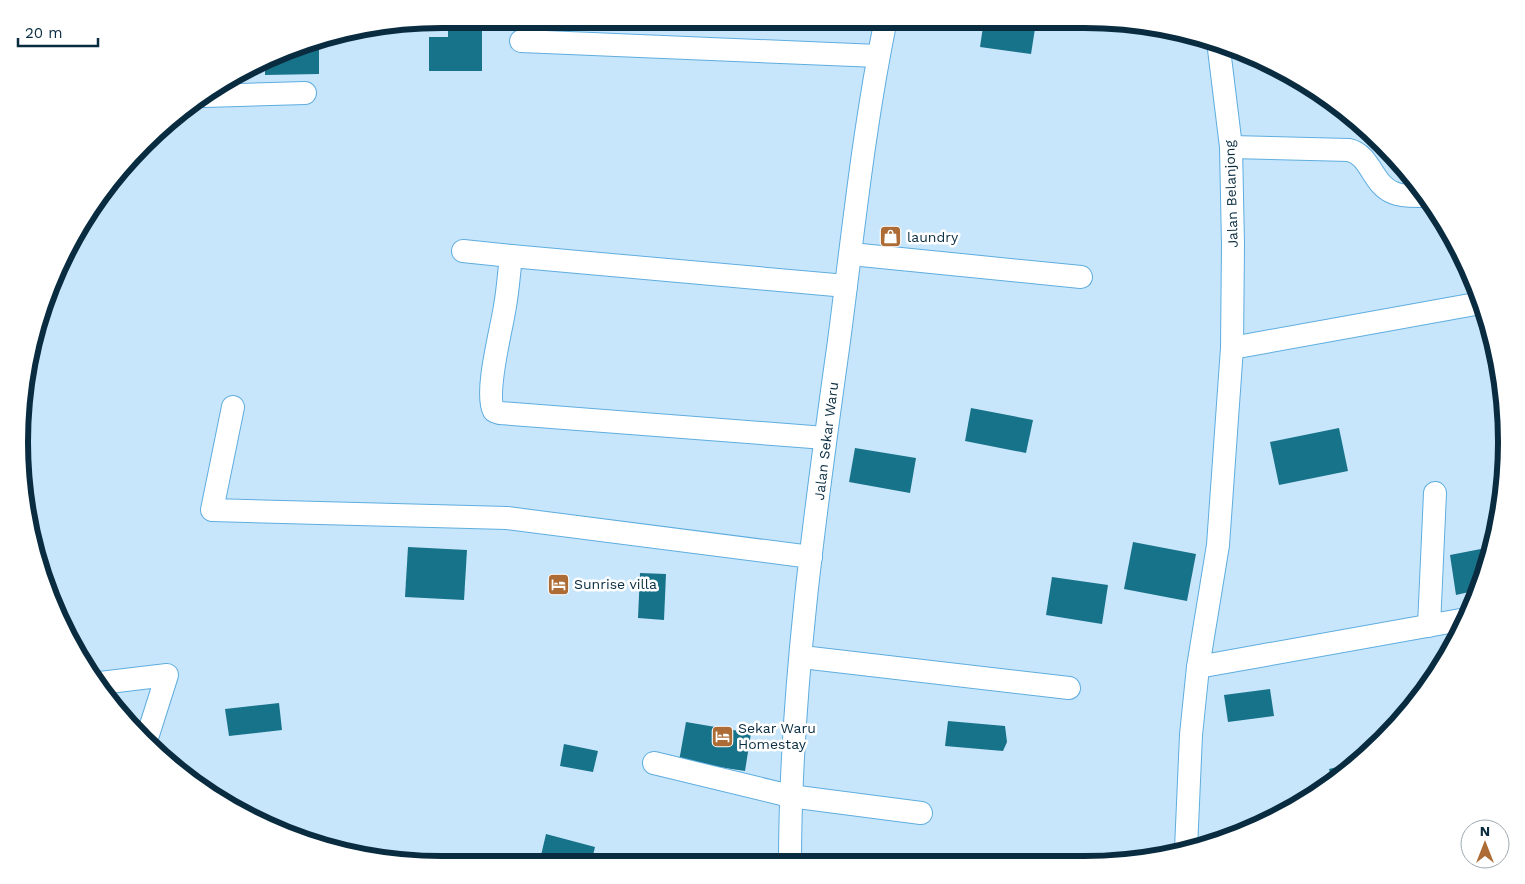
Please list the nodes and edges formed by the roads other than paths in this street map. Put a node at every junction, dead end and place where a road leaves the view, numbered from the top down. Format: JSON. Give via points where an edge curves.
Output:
{"nodes":[{"id":1,"x":884,"y":28,"type":"edge"},
{"id":2,"x":521,"y":41,"type":"dead end"},
{"id":3,"x":1219,"y":50,"type":"edge"},
{"id":4,"x":878,"y":56,"type":"junction"},
{"id":5,"x":305,"y":93,"type":"dead end"},
{"id":6,"x":214,"y":96,"type":"edge"},
{"id":7,"x":1231,"y":147,"type":"junction"},
{"id":8,"x":1416,"y":196,"type":"edge"},
{"id":9,"x":463,"y":251,"type":"dead end"},
{"id":10,"x":850,"y":254,"type":"junction"},
{"id":11,"x":511,"y":256,"type":"junction"},
{"id":12,"x":1082,"y":277,"type":"dead end"},
{"id":13,"x":846,"y":286,"type":"junction"},
{"id":14,"x":1474,"y":304,"type":"edge"},
{"id":15,"x":1232,"y":348,"type":"junction"},
{"id":16,"x":234,"y":407,"type":"dead end"},
{"id":17,"x":825,"y":438,"type":"junction"},
{"id":18,"x":1435,"y":494,"type":"dead end"},
{"id":19,"x":811,"y":557,"type":"junction"},
{"id":20,"x":1457,"y":621,"type":"edge"},
{"id":21,"x":1429,"y":626,"type":"junction"},
{"id":22,"x":802,"y":656,"type":"junction"},
{"id":23,"x":1198,"y":667,"type":"junction"},
{"id":24,"x":105,"y":682,"type":"edge"},
{"id":25,"x":1069,"y":688,"type":"dead end"},
{"id":26,"x":148,"y":734,"type":"edge"},
{"id":27,"x":654,"y":763,"type":"dead end"},
{"id":28,"x":790,"y":796,"type":"junction"},
{"id":29,"x":920,"y":813,"type":"dead end"},
{"id":30,"x":1186,"y":843,"type":"edge"},
{"id":31,"x":790,"y":856,"type":"edge"}],
"edges":[{"from":1,"to":4,"type":"street","name":"Jalan Sekar Waru"},
{"from":2,"to":4,"type":"street"},
{"from":3,"to":7,"type":"street","name":"Jalan Belanjong"},
{"from":4,"to":10,"type":"street","name":"Jalan Sekar Waru"},
{"from":5,"to":6,"type":"street"},
{"from":7,"to":8,"type":"street","via":[[1349,150],[1360,155],[1376,179],[1390,192]]},
{"from":7,"to":15,"type":"street","name":"Jalan Belanjong"},
{"from":9,"to":11,"type":"street"},
{"from":10,"to":12,"type":"street"},
{"from":10,"to":13,"type":"street","name":"Jalan Sekar Waru"},
{"from":11,"to":13,"type":"street"},
{"from":11,"to":17,"type":"street","via":[[494,367],[491,401],[494,411]]},
{"from":13,"to":17,"type":"street","name":"Jalan Sekar Waru"},
{"from":14,"to":15,"type":"street"},
{"from":15,"to":23,"type":"street","name":"Jalan Belanjong","via":[[1218,545]]},
{"from":16,"to":19,"type":"street","via":[[212,510],[506,518]]},
{"from":17,"to":19,"type":"street","name":"Jalan Sekar Waru"},
{"from":18,"to":21,"type":"street"},
{"from":19,"to":22,"type":"street","name":"Jalan Sekar Waru"},
{"from":20,"to":21,"type":"street"},
{"from":21,"to":23,"type":"street"},
{"from":22,"to":25,"type":"street"},
{"from":22,"to":28,"type":"street","name":"Jalan Sekar Waru"},
{"from":23,"to":30,"type":"street","name":"Jalan Belanjong"},
{"from":24,"to":26,"type":"street","via":[[167,675]]},
{"from":27,"to":28,"type":"street"},
{"from":28,"to":29,"type":"street"},
{"from":28,"to":31,"type":"street","name":"Jalan Sekar Waru"}]}
